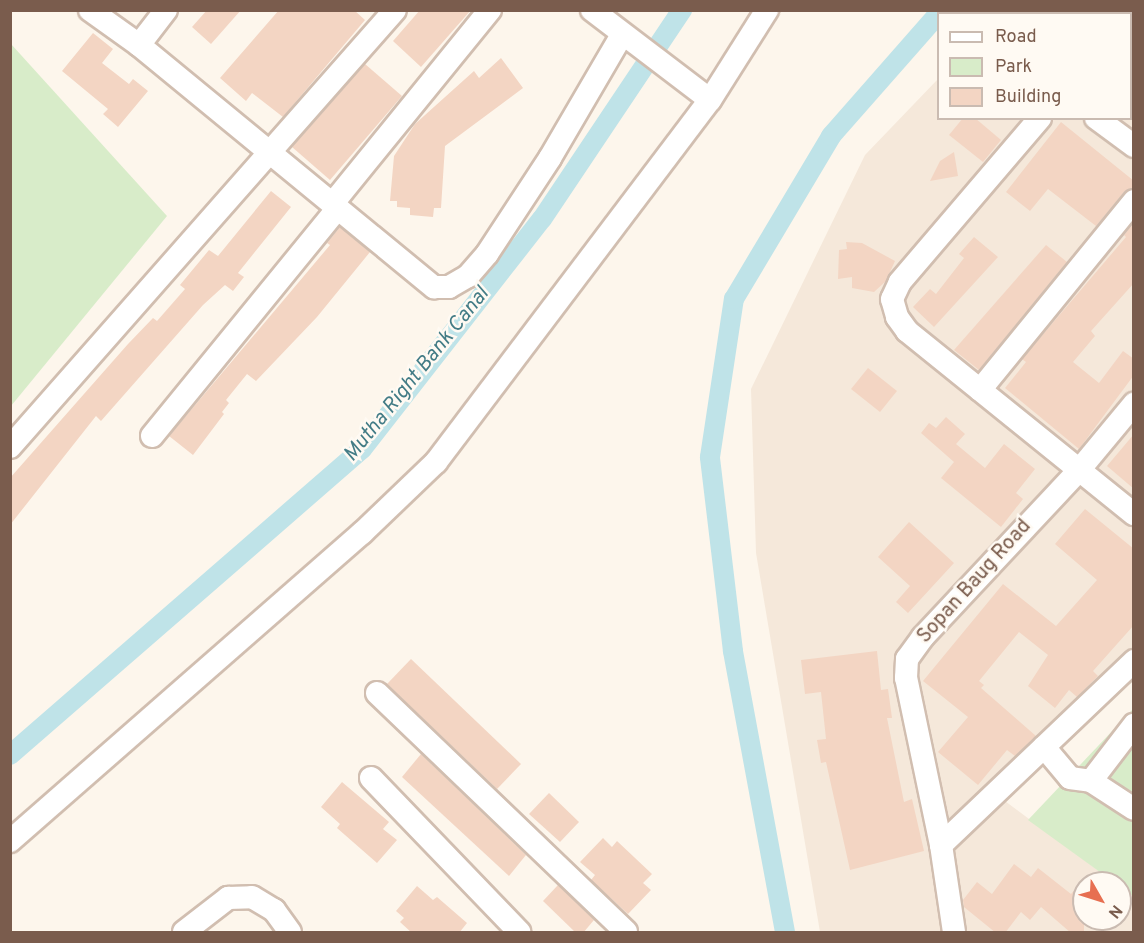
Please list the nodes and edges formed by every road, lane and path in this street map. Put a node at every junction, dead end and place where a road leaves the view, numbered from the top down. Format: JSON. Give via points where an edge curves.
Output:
{"nodes":[{"id":1,"x":90,"y":10,"type":"edge"},
{"id":2,"x":166,"y":10,"type":"edge"},
{"id":3,"x":395,"y":10,"type":"edge"},
{"id":4,"x":490,"y":10,"type":"edge"},
{"id":5,"x":592,"y":10,"type":"edge"},
{"id":6,"x":767,"y":10,"type":"edge"},
{"id":7,"x":628,"y":40,"type":"junction"},
{"id":8,"x":139,"y":45,"type":"junction"},
{"id":9,"x":710,"y":100,"type":"junction"},
{"id":10,"x":1038,"y":120,"type":"edge"},
{"id":11,"x":1099,"y":120,"type":"edge"},
{"id":12,"x":1134,"y":146,"type":"edge"},
{"id":13,"x":272,"y":152,"type":"junction"},
{"id":14,"x":1134,"y":201,"type":"edge"},
{"id":15,"x":335,"y":206,"type":"junction"},
{"id":16,"x":980,"y":390,"type":"junction"},
{"id":17,"x":1134,"y":404,"type":"edge"},
{"id":18,"x":152,"y":436,"type":"dead end"},
{"id":19,"x":10,"y":447,"type":"edge"},
{"id":20,"x":1080,"y":468,"type":"junction"},
{"id":21,"x":1134,"y":514,"type":"edge"},
{"id":22,"x":1134,"y":661,"type":"edge"},
{"id":23,"x":376,"y":693,"type":"dead end"},
{"id":24,"x":1134,"y":725,"type":"edge"},
{"id":25,"x":1044,"y":747,"type":"junction"},
{"id":26,"x":371,"y":778,"type":"dead end"},
{"id":27,"x":1091,"y":781,"type":"junction"},
{"id":28,"x":1134,"y":809,"type":"edge"},
{"id":29,"x":10,"y":841,"type":"edge"},
{"id":30,"x":941,"y":845,"type":"junction"},
{"id":31,"x":184,"y":933,"type":"edge"},
{"id":32,"x":290,"y":933,"type":"edge"},
{"id":33,"x":519,"y":933,"type":"edge"},
{"id":34,"x":626,"y":933,"type":"edge"},
{"id":35,"x":954,"y":933,"type":"edge"}],
"edges":[{"from":1,"to":8,"type":"street"},
{"from":2,"to":8,"type":"street"},
{"from":3,"to":13,"type":"street"},
{"from":4,"to":15,"type":"street"},
{"from":5,"to":7,"type":"street"},
{"from":6,"to":9,"type":"street"},
{"from":7,"to":9,"type":"street"},
{"from":7,"to":15,"type":"street","via":[[468,276],[449,287],[434,286]]},
{"from":8,"to":13,"type":"street"},
{"from":9,"to":29,"type":"street","via":[[436,462],[362,533]]},
{"from":10,"to":16,"type":"street","via":[[900,282],[892,299],[897,317],[907,331]]},
{"from":11,"to":12,"type":"street"},
{"from":13,"to":15,"type":"street"},
{"from":13,"to":19,"type":"street"},
{"from":14,"to":16,"type":"street"},
{"from":15,"to":18,"type":"street"},
{"from":16,"to":20,"type":"street"},
{"from":17,"to":20,"type":"street","name":"Sopan Baug Road"},
{"from":20,"to":21,"type":"street"},
{"from":20,"to":30,"type":"street","name":"Sopan Baug Road","via":[[922,637],[907,659],[906,678]]},
{"from":22,"to":25,"type":"street"},
{"from":23,"to":34,"type":"street"},
{"from":24,"to":27,"type":"street"},
{"from":25,"to":27,"type":"street","via":[[1071,778]]},
{"from":25,"to":30,"type":"street"},
{"from":26,"to":33,"type":"street"},
{"from":27,"to":28,"type":"street"},
{"from":30,"to":35,"type":"street","name":"Sopan Baug Road"},
{"from":31,"to":32,"type":"street","via":[[228,898],[252,897],[274,910]]}]}
